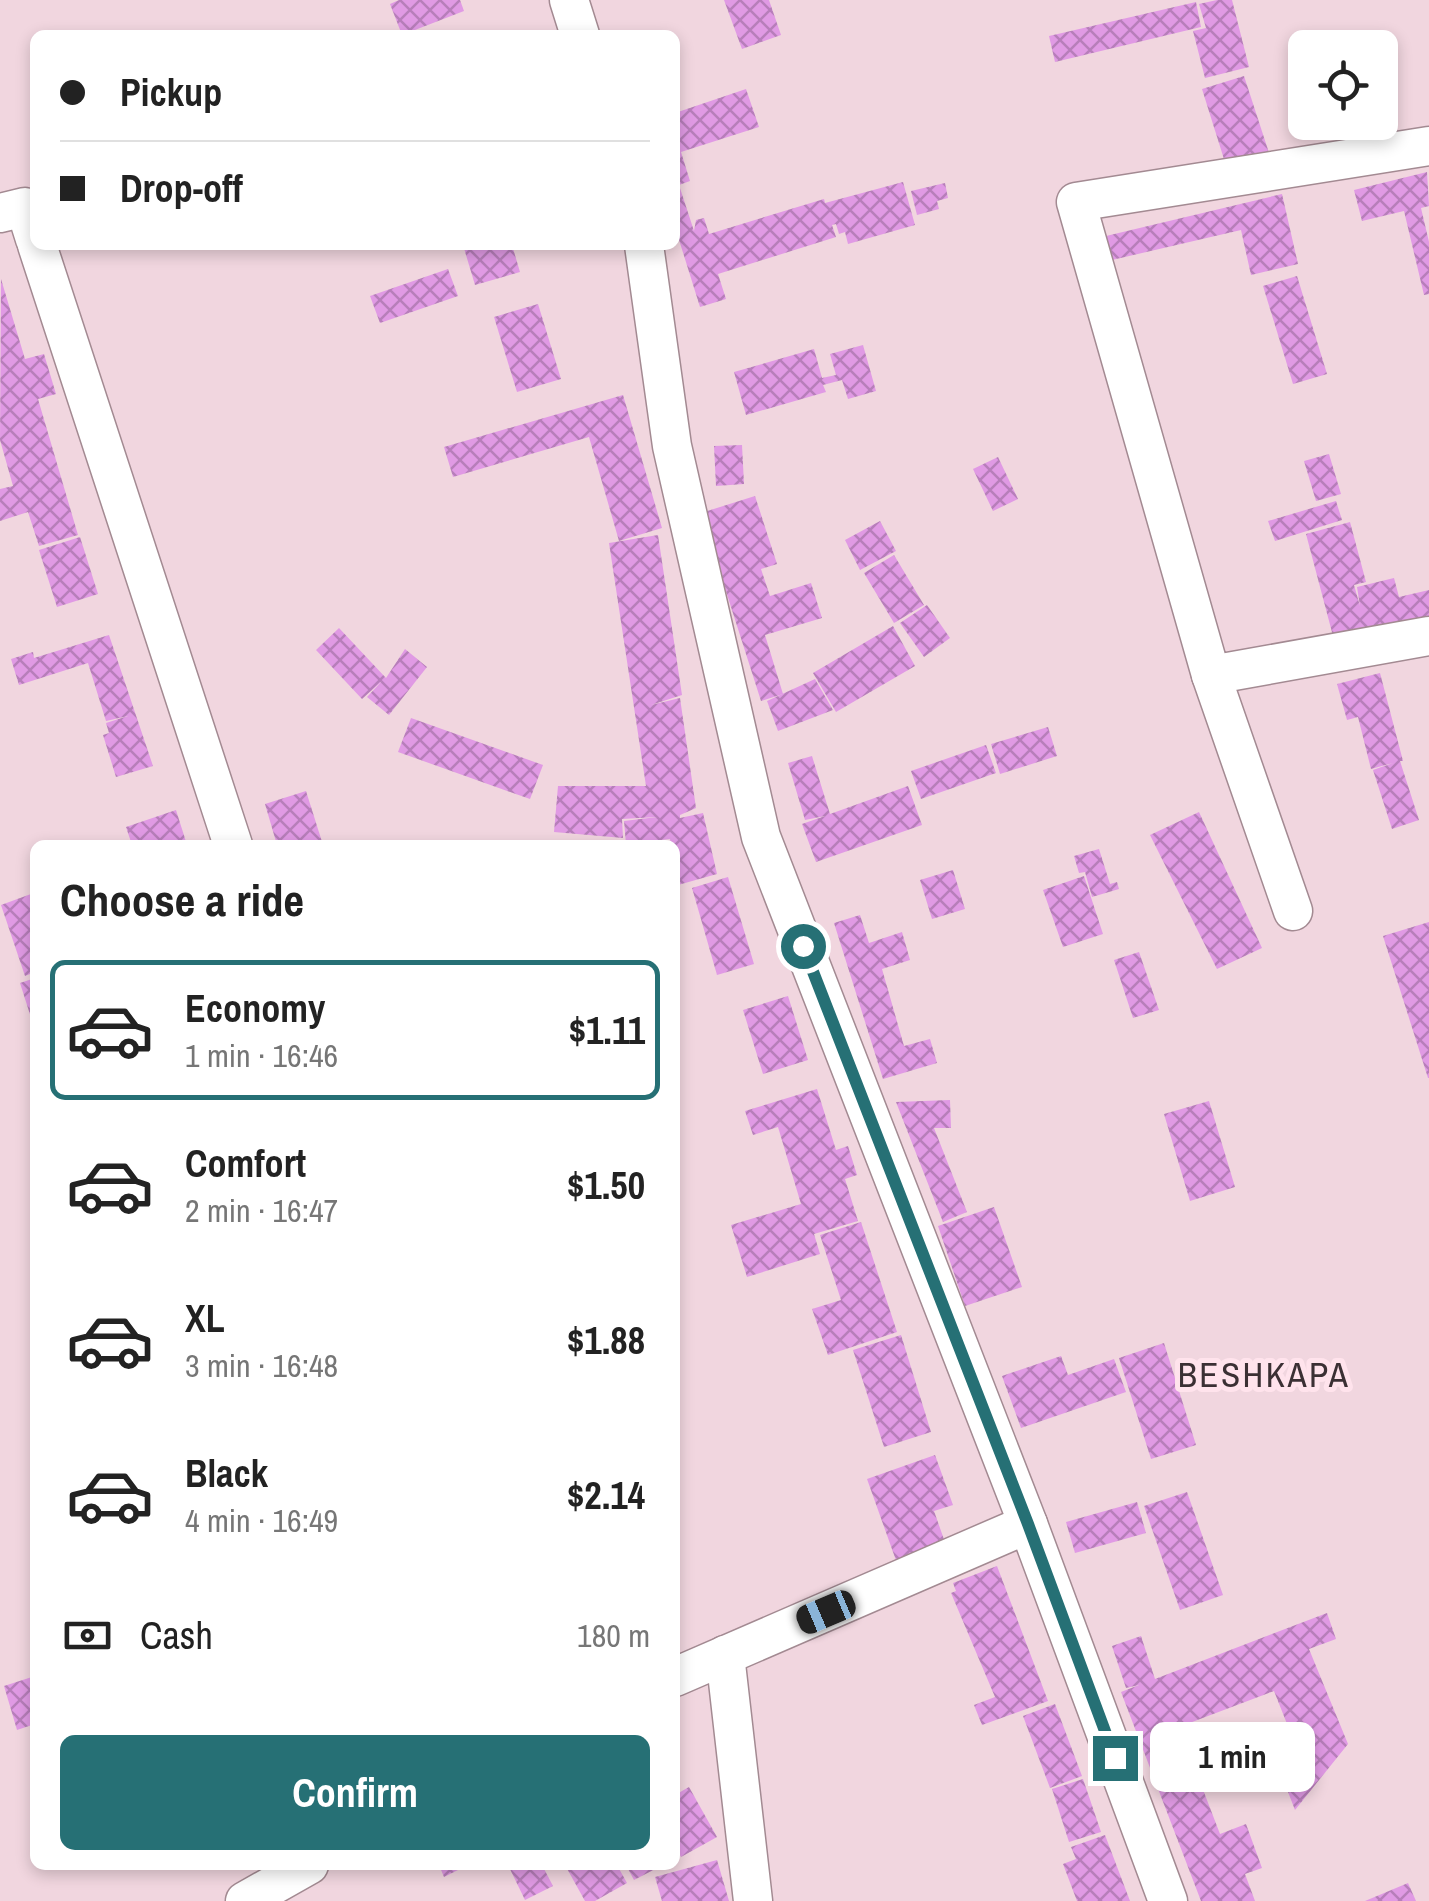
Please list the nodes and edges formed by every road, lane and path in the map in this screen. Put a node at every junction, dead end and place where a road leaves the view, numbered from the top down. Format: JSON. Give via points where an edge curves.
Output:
{"nodes":[{"id":1,"x":570,"y":0,"type":"edge"},
{"id":2,"x":579,"y":30,"type":"edge"},
{"id":3,"x":1429,"y":146,"type":"edge"},
{"id":4,"x":0,"y":214,"type":"edge"},
{"id":5,"x":30,"y":224,"type":"edge"},
{"id":6,"x":39,"y":250,"type":"edge"},
{"id":7,"x":645,"y":250,"type":"edge"},
{"id":8,"x":1429,"y":636,"type":"edge"},
{"id":9,"x":1210,"y":675,"type":"junction"},
{"id":10,"x":231,"y":840,"type":"edge"},
{"id":11,"x":1294,"y":911,"type":"dead end"},
{"id":12,"x":1028,"y":1524,"type":"junction"},
{"id":13,"x":725,"y":1656,"type":"junction"},
{"id":14,"x":680,"y":1675,"type":"edge"},
{"id":15,"x":299,"y":1870,"type":"edge"},
{"id":16,"x":245,"y":1901,"type":"edge"},
{"id":17,"x":753,"y":1901,"type":"edge"},
{"id":18,"x":1168,"y":1901,"type":"edge"}],
"edges":[{"from":1,"to":2,"type":"street"},
{"from":3,"to":9,"type":"street","via":[[1076,202]]},
{"from":4,"to":5,"type":"street","via":[[24,207]]},
{"from":6,"to":10,"type":"street"},
{"from":7,"to":12,"type":"street","via":[[672,446],[761,837]]},
{"from":8,"to":9,"type":"street"},
{"from":9,"to":11,"type":"street"},
{"from":12,"to":13,"type":"street"},
{"from":12,"to":18,"type":"street"},
{"from":13,"to":14,"type":"street"},
{"from":13,"to":17,"type":"street"},
{"from":15,"to":16,"type":"street"}]}
